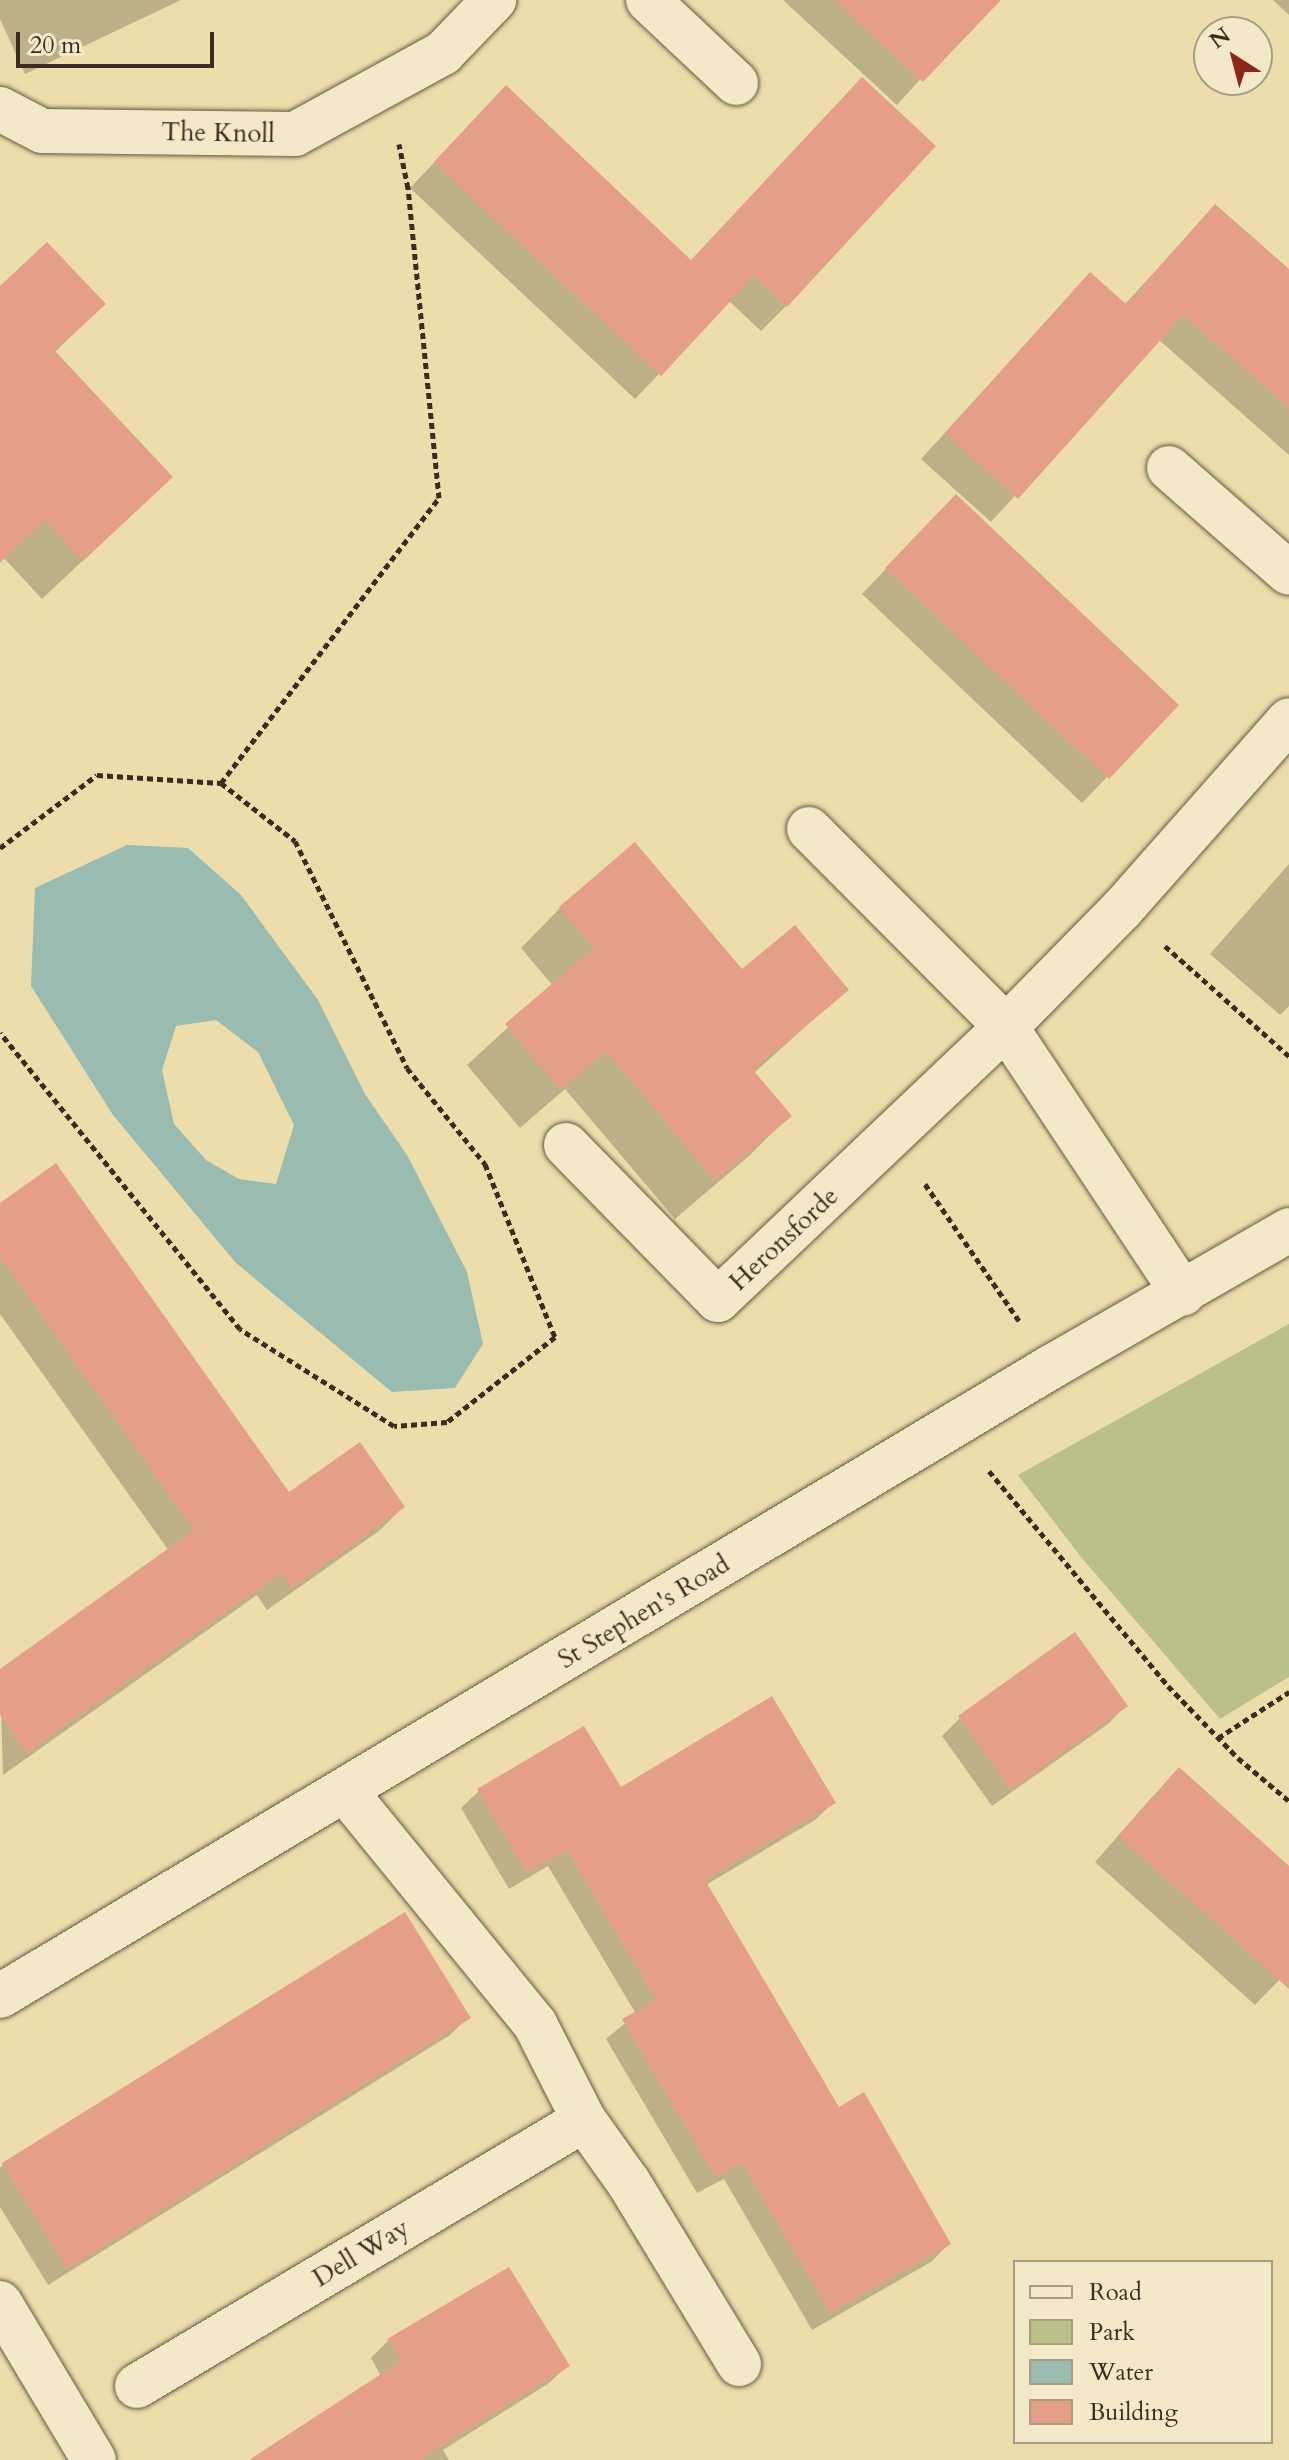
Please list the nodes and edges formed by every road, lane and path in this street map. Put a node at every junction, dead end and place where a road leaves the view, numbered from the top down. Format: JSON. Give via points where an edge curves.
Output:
{"nodes":[{"id":1,"x":494,"y":0,"type":"edge"},
{"id":2,"x":648,"y":0,"type":"edge"},
{"id":3,"x":736,"y":83,"type":"dead end"},
{"id":4,"x":387,"y":84,"type":"junction"},
{"id":5,"x":0,"y":109,"type":"edge"},
{"id":6,"x":1169,"y":468,"type":"dead end"},
{"id":7,"x":1289,"y":573,"type":"edge"},
{"id":8,"x":1289,"y":720,"type":"edge"},
{"id":9,"x":221,"y":783,"type":"junction"},
{"id":10,"x":809,"y":829,"type":"dead end"},
{"id":11,"x":0,"y":848,"type":"edge"},
{"id":12,"x":1122,"y":909,"type":"junction"},
{"id":13,"x":1006,"y":1027,"type":"junction"},
{"id":14,"x":0,"y":1033,"type":"edge"},
{"id":15,"x":1289,"y":1056,"type":"edge"},
{"id":16,"x":892,"y":1137,"type":"junction"},
{"id":17,"x":566,"y":1145,"type":"dead end"},
{"id":18,"x":1289,"y":1230,"type":"edge"},
{"id":19,"x":1183,"y":1293,"type":"junction"},
{"id":20,"x":1051,"y":1367,"type":"junction"},
{"id":21,"x":953,"y":1427,"type":"junction"},
{"id":22,"x":1289,"y":1692,"type":"edge"},
{"id":23,"x":1218,"y":1738,"type":"junction"},
{"id":24,"x":345,"y":1791,"type":"junction"},
{"id":25,"x":1289,"y":1801,"type":"edge"},
{"id":26,"x":0,"y":1996,"type":"edge"},
{"id":27,"x":584,"y":2120,"type":"junction"},
{"id":28,"x":0,"y":2303,"type":"edge"},
{"id":29,"x":739,"y":2364,"type":"dead end"},
{"id":30,"x":137,"y":2386,"type":"dead end"},
{"id":31,"x":94,"y":2460,"type":"edge"}],
"edges":[{"from":1,"to":4,"type":"street","name":"The Knoll","via":[[443,53]]},
{"from":2,"to":3,"type":"street"},
{"from":4,"to":5,"type":"street","name":"The Knoll","via":[[295,134],[42,131]]},
{"from":4,"to":9,"type":"path","via":[[408,188],[439,498]]},
{"from":6,"to":7,"type":"street"},
{"from":8,"to":12,"type":"street","name":"Heronsforde"},
{"from":9,"to":11,"type":"path","via":[[97,775]]},
{"from":9,"to":14,"type":"path","via":[[295,841],[407,1068],[485,1164],[555,1337],[447,1422],[394,1426],[240,1329]]},
{"from":10,"to":13,"type":"street"},
{"from":12,"to":13,"type":"street","name":"Heronsforde"},
{"from":12,"to":15,"type":"path"},
{"from":13,"to":16,"type":"street","name":"Heronsforde"},
{"from":13,"to":19,"type":"street"},
{"from":16,"to":17,"type":"street","name":"Heronsforde","via":[[718,1300]]},
{"from":16,"to":20,"type":"path"},
{"from":18,"to":19,"type":"street","name":"St Stephen's Road"},
{"from":19,"to":20,"type":"street","name":"St Stephen's Road"},
{"from":20,"to":21,"type":"street","name":"St Stephen's Road"},
{"from":21,"to":23,"type":"path","via":[[1168,1686]]},
{"from":21,"to":24,"type":"street","name":"St Stephen's Road"},
{"from":22,"to":23,"type":"path"},
{"from":23,"to":25,"type":"path"},
{"from":24,"to":26,"type":"street","name":"St Stephen's Road"},
{"from":24,"to":27,"type":"street","via":[[535,2024]]},
{"from":27,"to":29,"type":"street","via":[[629,2183]]},
{"from":27,"to":30,"type":"street","name":"Dell Way"},
{"from":28,"to":31,"type":"street"}]}
